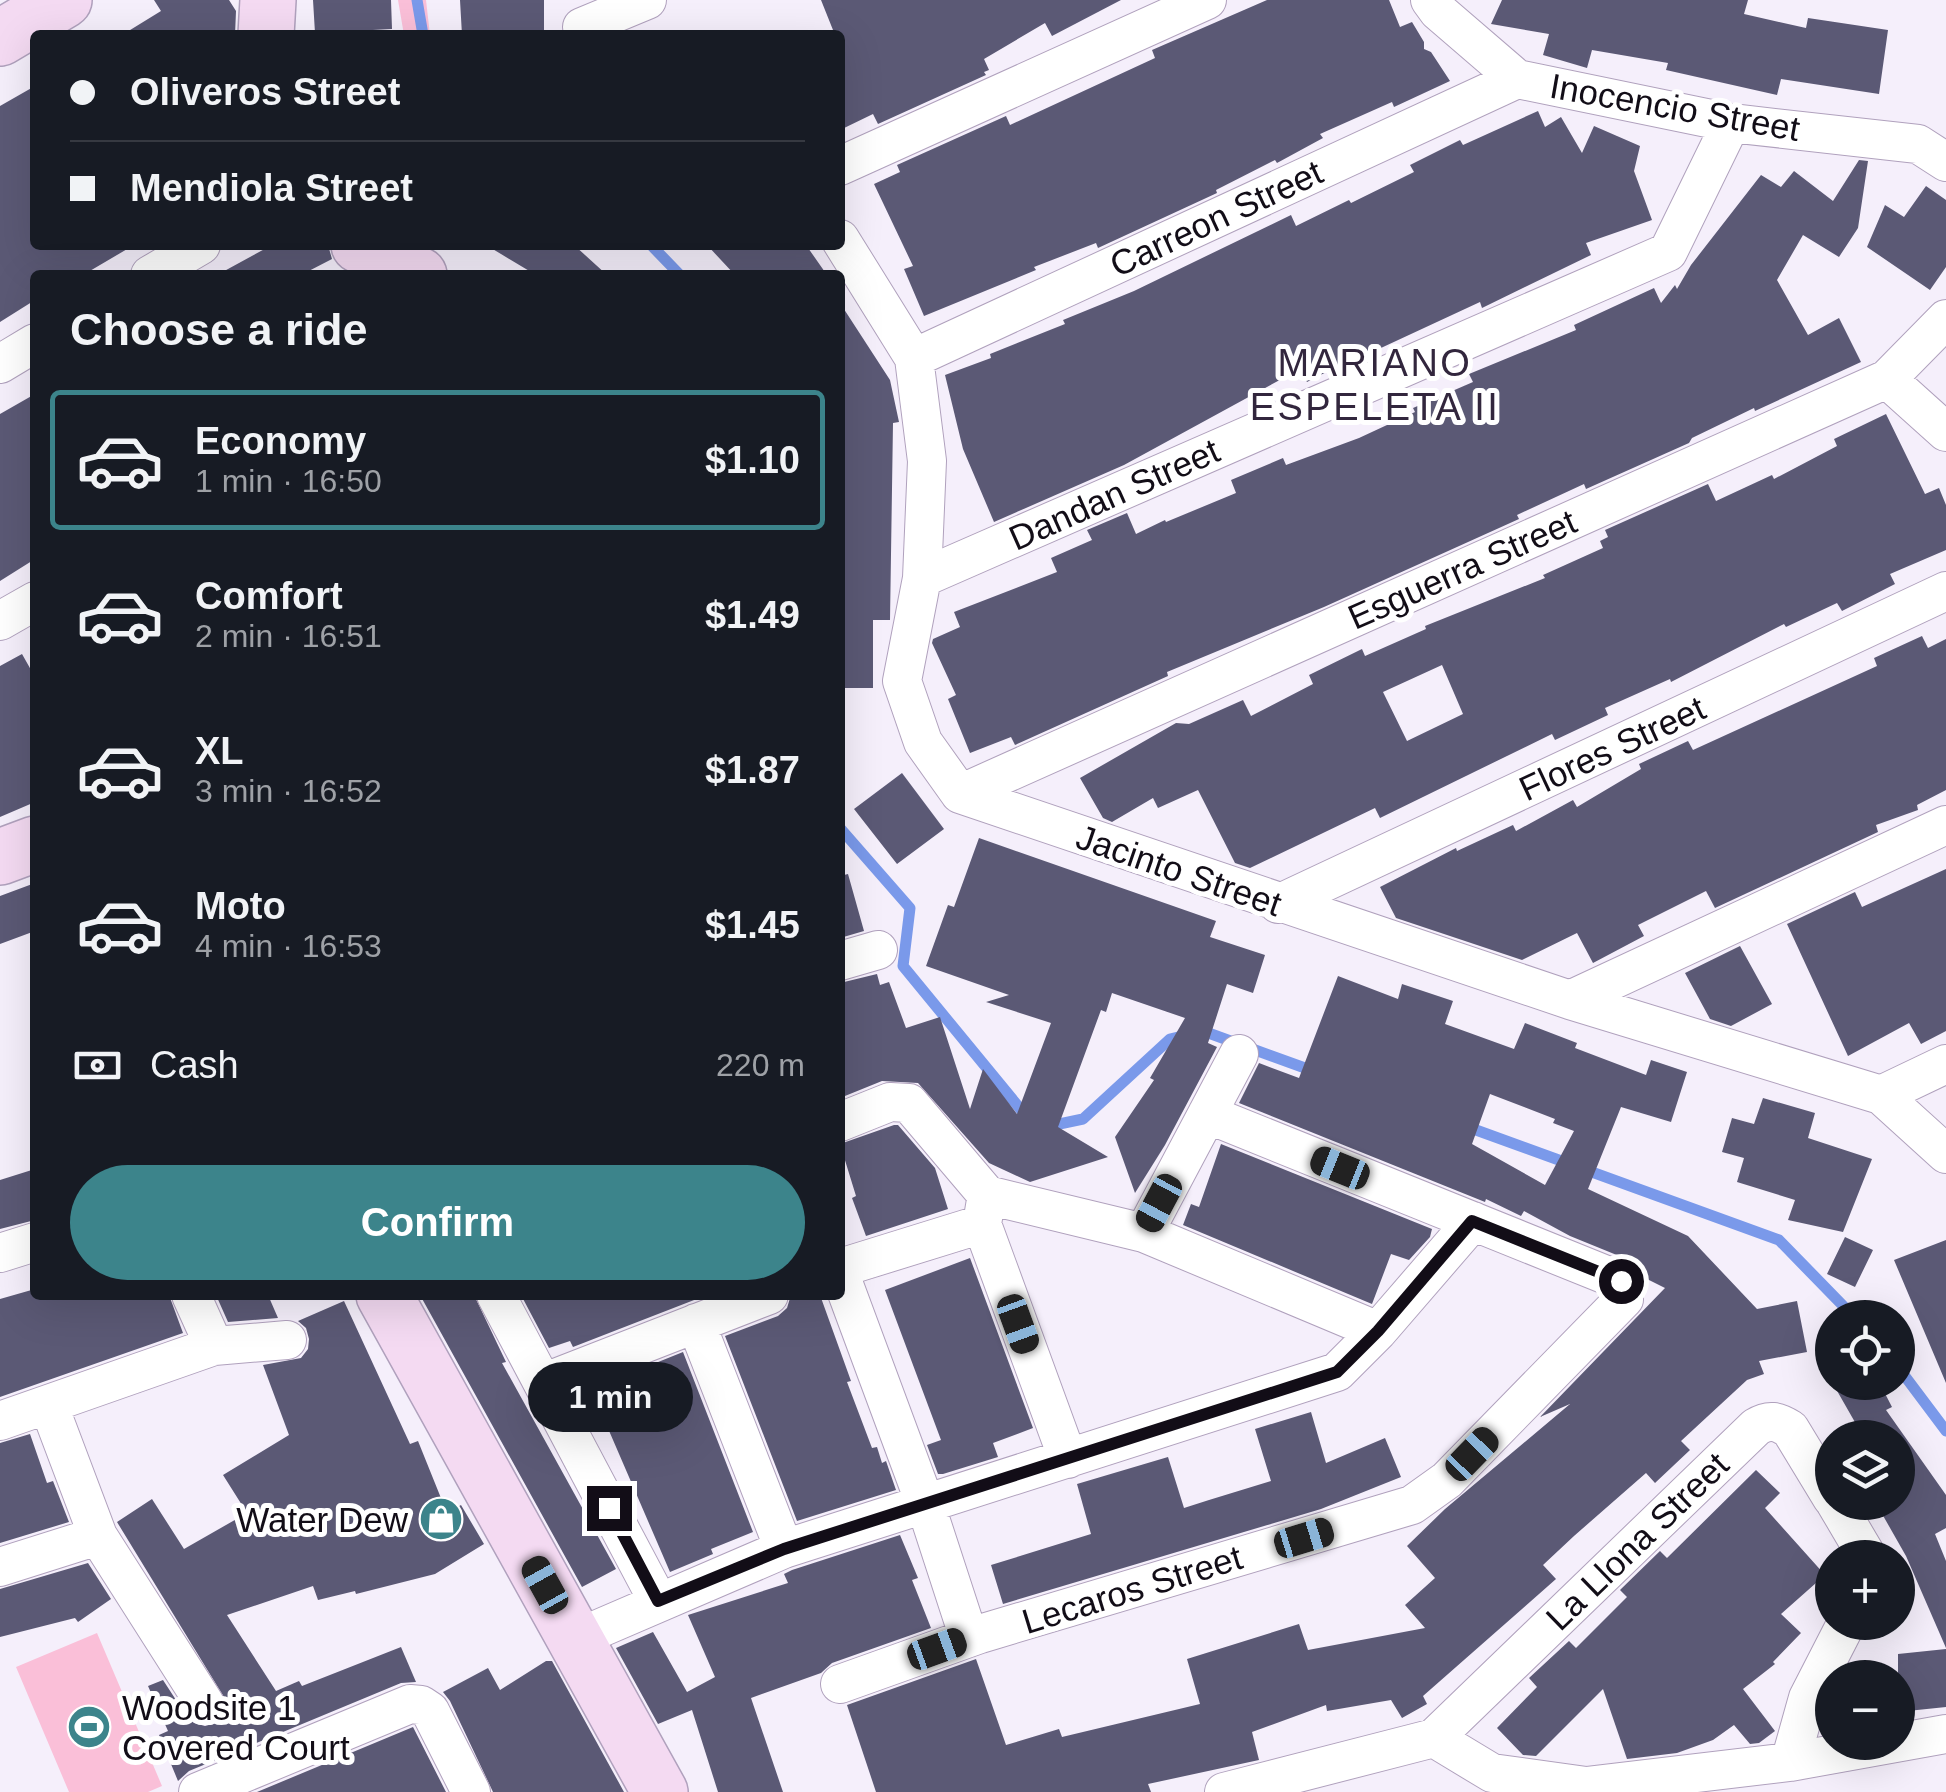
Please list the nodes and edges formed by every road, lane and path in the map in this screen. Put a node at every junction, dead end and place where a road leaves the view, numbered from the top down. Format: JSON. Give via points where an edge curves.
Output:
{"nodes":[{"id":1,"x":64,"y":0,"type":"edge"},
{"id":2,"x":268,"y":0,"type":"edge"},
{"id":3,"x":647,"y":0,"type":"edge"},
{"id":4,"x":1206,"y":0,"type":"edge"},
{"id":5,"x":1430,"y":0,"type":"edge"},
{"id":6,"x":584,"y":21,"type":"edge"},
{"id":7,"x":266,"y":30,"type":"edge"},
{"id":8,"x":0,"y":38,"type":"edge"},
{"id":9,"x":1517,"y":79,"type":"junction"},
{"id":10,"x":1731,"y":122,"type":"junction"},
{"id":11,"x":1946,"y":162,"type":"edge"},
{"id":12,"x":845,"y":164,"type":"edge"},
{"id":13,"x":845,"y":248,"type":"edge"},
{"id":14,"x":192,"y":250,"type":"edge"},
{"id":15,"x":369,"y":250,"type":"edge"},
{"id":16,"x":158,"y":270,"type":"edge"},
{"id":17,"x":410,"y":270,"type":"edge"},
{"id":18,"x":1946,"y":319,"type":"edge"},
{"id":19,"x":30,"y":346,"type":"edge"},
{"id":20,"x":914,"y":358,"type":"junction"},
{"id":21,"x":0,"y":364,"type":"edge"},
{"id":22,"x":1886,"y":380,"type":"junction"},
{"id":23,"x":1946,"y":432,"type":"edge"},
{"id":24,"x":922,"y":578,"type":"junction"},
{"id":25,"x":1946,"y":591,"type":"edge"},
{"id":26,"x":30,"y":603,"type":"edge"},
{"id":27,"x":0,"y":621,"type":"edge"},
{"id":28,"x":960,"y":794,"type":"junction"},
{"id":29,"x":1946,"y":825,"type":"edge"},
{"id":30,"x":30,"y":846,"type":"edge"},
{"id":31,"x":0,"y":857,"type":"edge"},
{"id":32,"x":1278,"y":904,"type":"junction"},
{"id":33,"x":878,"y":950,"type":"dead end"},
{"id":34,"x":845,"y":960,"type":"edge"},
{"id":35,"x":1570,"y":1000,"type":"junction"},
{"id":36,"x":1239,"y":1054,"type":"dead end"},
{"id":37,"x":1946,"y":1064,"type":"edge"},
{"id":38,"x":1881,"y":1094,"type":"junction"},
{"id":39,"x":1207,"y":1114,"type":"junction"},
{"id":40,"x":845,"y":1120,"type":"edge"},
{"id":41,"x":1946,"y":1154,"type":"edge"},
{"id":42,"x":984,"y":1209,"type":"junction"},
{"id":43,"x":1472,"y":1221,"type":"junction"},
{"id":44,"x":1144,"y":1233,"type":"junction"},
{"id":45,"x":30,"y":1243,"type":"edge"},
{"id":46,"x":0,"y":1252,"type":"edge"},
{"id":47,"x":845,"y":1269,"type":"edge"},
{"id":48,"x":845,"y":1285,"type":"edge"},
{"id":49,"x":193,"y":1300,"type":"edge"},
{"id":50,"x":387,"y":1300,"type":"edge"},
{"id":51,"x":499,"y":1300,"type":"edge"},
{"id":52,"x":756,"y":1300,"type":"edge"},
{"id":53,"x":696,"y":1323,"type":"junction"},
{"id":54,"x":1378,"y":1331,"type":"junction"},
{"id":55,"x":288,"y":1340,"type":"dead end"},
{"id":56,"x":214,"y":1346,"type":"junction"},
{"id":57,"x":543,"y":1383,"type":"junction"},
{"id":58,"x":49,"y":1406,"type":"junction"},
{"id":59,"x":0,"y":1421,"type":"edge"},
{"id":60,"x":1068,"y":1459,"type":"junction"},
{"id":61,"x":1815,"y":1469,"type":"edge"},
{"id":62,"x":926,"y":1506,"type":"junction"},
{"id":63,"x":98,"y":1536,"type":"junction"},
{"id":64,"x":784,"y":1549,"type":"junction"},
{"id":65,"x":0,"y":1567,"type":"edge"},
{"id":66,"x":658,"y":1601,"type":"junction"},
{"id":67,"x":969,"y":1638,"type":"junction"},
{"id":68,"x":575,"y":1640,"type":"junction"},
{"id":69,"x":1838,"y":1640,"type":"edge"},
{"id":70,"x":840,"y":1684,"type":"dead end"},
{"id":71,"x":205,"y":1704,"type":"dead end"},
{"id":72,"x":1946,"y":1734,"type":"edge"},
{"id":73,"x":1434,"y":1738,"type":"junction"},
{"id":74,"x":1790,"y":1762,"type":"junction"},
{"id":75,"x":198,"y":1792,"type":"edge"},
{"id":76,"x":472,"y":1792,"type":"edge"},
{"id":77,"x":660,"y":1792,"type":"edge"},
{"id":78,"x":1224,"y":1792,"type":"edge"}],
"edges":[{"from":1,"to":8,"type":"main road"},
{"from":2,"to":7,"type":"main road"},
{"from":3,"to":6,"type":"street"},
{"from":4,"to":12,"type":"street"},
{"from":5,"to":9,"type":"street","name":"Inocencio Street"},
{"from":9,"to":10,"type":"street","name":"Inocencio Street"},
{"from":9,"to":20,"type":"street","name":"Carreon Street"},
{"from":10,"to":11,"type":"street","name":"Inocencio Street","via":[[1918,144]]},
{"from":10,"to":24,"type":"street","name":"Dandan Street","via":[[1668,252]]},
{"from":13,"to":20,"type":"street"},
{"from":14,"to":16,"type":"street"},
{"from":15,"to":17,"type":"main road"},
{"from":18,"to":22,"type":"street","name":"Esguerra Street"},
{"from":19,"to":21,"type":"street"},
{"from":20,"to":24,"type":"street","via":[[927,461]]},
{"from":22,"to":23,"type":"street"},
{"from":22,"to":28,"type":"street","name":"Esguerra Street"},
{"from":24,"to":28,"type":"street","via":[[902,681],[923,742]]},
{"from":25,"to":32,"type":"street","name":"Flores Street"},
{"from":26,"to":27,"type":"street"},
{"from":28,"to":32,"type":"street","name":"Jacinto Street"},
{"from":29,"to":35,"type":"street"},
{"from":30,"to":31,"type":"main road"},
{"from":32,"to":35,"type":"street","name":"Jacinto Street"},
{"from":33,"to":34,"type":"street"},
{"from":35,"to":38,"type":"street","name":"Jacinto Street"},
{"from":36,"to":39,"type":"street"},
{"from":37,"to":38,"type":"street"},
{"from":38,"to":41,"type":"street","name":"Jacinto Street"},
{"from":39,"to":43,"type":"street"},
{"from":39,"to":44,"type":"street"},
{"from":40,"to":42,"type":"street","via":[[890,1102],[909,1103]]},
{"from":42,"to":44,"type":"street"},
{"from":42,"to":47,"type":"street"},
{"from":42,"to":60,"type":"street"},
{"from":43,"to":54,"type":"street"},
{"from":43,"to":67,"type":"street","name":"Lecaros Street","via":[[1621,1281],[1624,1299],[1447,1480],[1412,1505]]},
{"from":44,"to":54,"type":"street"},
{"from":45,"to":46,"type":"street"},
{"from":48,"to":62,"type":"street"},
{"from":49,"to":56,"type":"street"},
{"from":50,"to":68,"type":"main road"},
{"from":51,"to":57,"type":"street"},
{"from":52,"to":53,"type":"street"},
{"from":53,"to":57,"type":"street"},
{"from":53,"to":64,"type":"street"},
{"from":54,"to":60,"type":"street","via":[[1337,1372]]},
{"from":55,"to":56,"type":"street"},
{"from":56,"to":58,"type":"street"},
{"from":57,"to":66,"type":"street"},
{"from":58,"to":59,"type":"street"},
{"from":58,"to":63,"type":"street"},
{"from":60,"to":62,"type":"street"},
{"from":61,"to":73,"type":"street","name":"La Llona Street","via":[[1790,1428],[1766,1421],[1756,1427]]},
{"from":62,"to":64,"type":"street"},
{"from":62,"to":67,"type":"street"},
{"from":63,"to":65,"type":"street"},
{"from":63,"to":71,"type":"street"},
{"from":64,"to":66,"type":"street"},
{"from":66,"to":68,"type":"street"},
{"from":67,"to":70,"type":"street","name":"Lecaros Street"},
{"from":68,"to":77,"type":"main road"},
{"from":69,"to":74,"type":"street","via":[[1808,1698]]},
{"from":72,"to":74,"type":"street"},
{"from":73,"to":74,"type":"street","via":[[1492,1772],[1586,1786]]},
{"from":73,"to":78,"type":"street"},
{"from":75,"to":76,"type":"street","via":[[410,1704],[430,1711]]}]}
